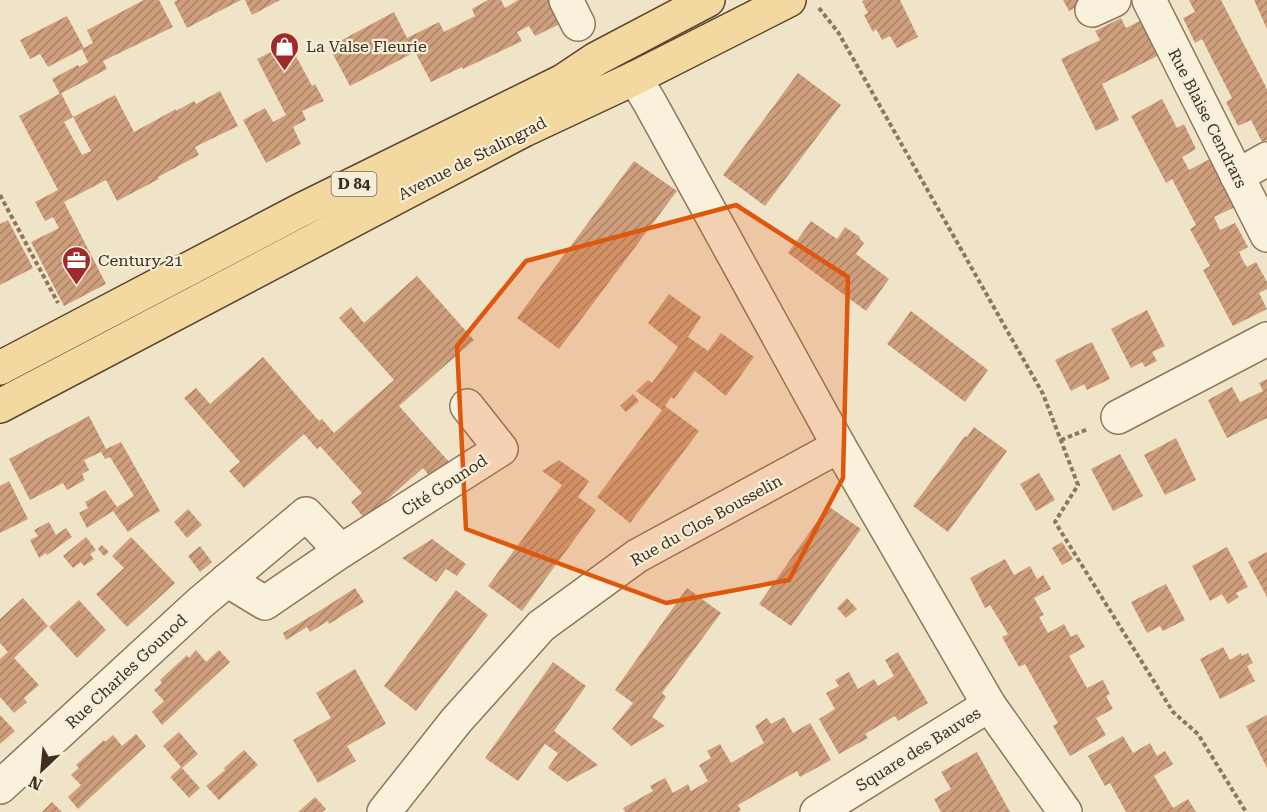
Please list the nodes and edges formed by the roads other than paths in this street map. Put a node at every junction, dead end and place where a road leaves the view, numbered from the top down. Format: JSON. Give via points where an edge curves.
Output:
{"nodes":[{"id":1,"x":708,"y":0,"type":"edge"},
{"id":2,"x":789,"y":0,"type":"edge"},
{"id":3,"x":1149,"y":0,"type":"edge"},
{"id":4,"x":635,"y":78,"type":"junction"},
{"id":5,"x":1267,"y":159,"type":"edge"},
{"id":6,"x":1237,"y":176,"type":"junction"},
{"id":7,"x":1267,"y":235,"type":"edge"},
{"id":8,"x":1267,"y":339,"type":"edge"},
{"id":9,"x":0,"y":368,"type":"edge"},
{"id":10,"x":0,"y":406,"type":"edge"},
{"id":11,"x":467,"y":406,"type":"dead end"},
{"id":12,"x":1118,"y":417,"type":"dead end"},
{"id":13,"x":839,"y":446,"type":"junction"},
{"id":14,"x":341,"y":551,"type":"junction"},
{"id":15,"x":227,"y":580,"type":"junction"},
{"id":16,"x":989,"y":705,"type":"junction"},
{"id":17,"x":0,"y":788,"type":"edge"},
{"id":18,"x":384,"y":812,"type":"edge"},
{"id":19,"x":817,"y":812,"type":"edge"},
{"id":20,"x":1065,"y":812,"type":"edge"}],
"edges":[{"from":1,"to":9,"type":"main road","name":"Avenue de Stalingrad","number":"D 84","via":[[562,81],[299,211]]},
{"from":2,"to":4,"type":"main road","name":"Avenue de Stalingrad","number":"D 84"},
{"from":3,"to":6,"type":"street","name":"Rue Blaise Cendrars"},
{"from":4,"to":10,"type":"main road","name":"Avenue de Stalingrad","number":"D 84","via":[[524,130]]},
{"from":4,"to":13,"type":"street"},
{"from":5,"to":6,"type":"street"},
{"from":6,"to":7,"type":"street","name":"Rue Blaise Cendrars"},
{"from":8,"to":12,"type":"street"},
{"from":11,"to":14,"type":"street","name":"Cité Gounod","via":[[501,449]]},
{"from":13,"to":16,"type":"street","name":"Square des Bauves"},
{"from":13,"to":18,"type":"street","name":"Rue du Clos Bousselin","via":[[637,556],[541,626],[456,721]]},
{"from":14,"to":15,"type":"street","name":"Cité Gounod","via":[[265,603]]},
{"from":14,"to":15,"type":"street","via":[[306,514]]},
{"from":15,"to":17,"type":"street","name":"Rue Charles Gounod"},
{"from":16,"to":19,"type":"street","name":"Square des Bauves"},
{"from":16,"to":20,"type":"street","name":"Square des Bauves"}]}
